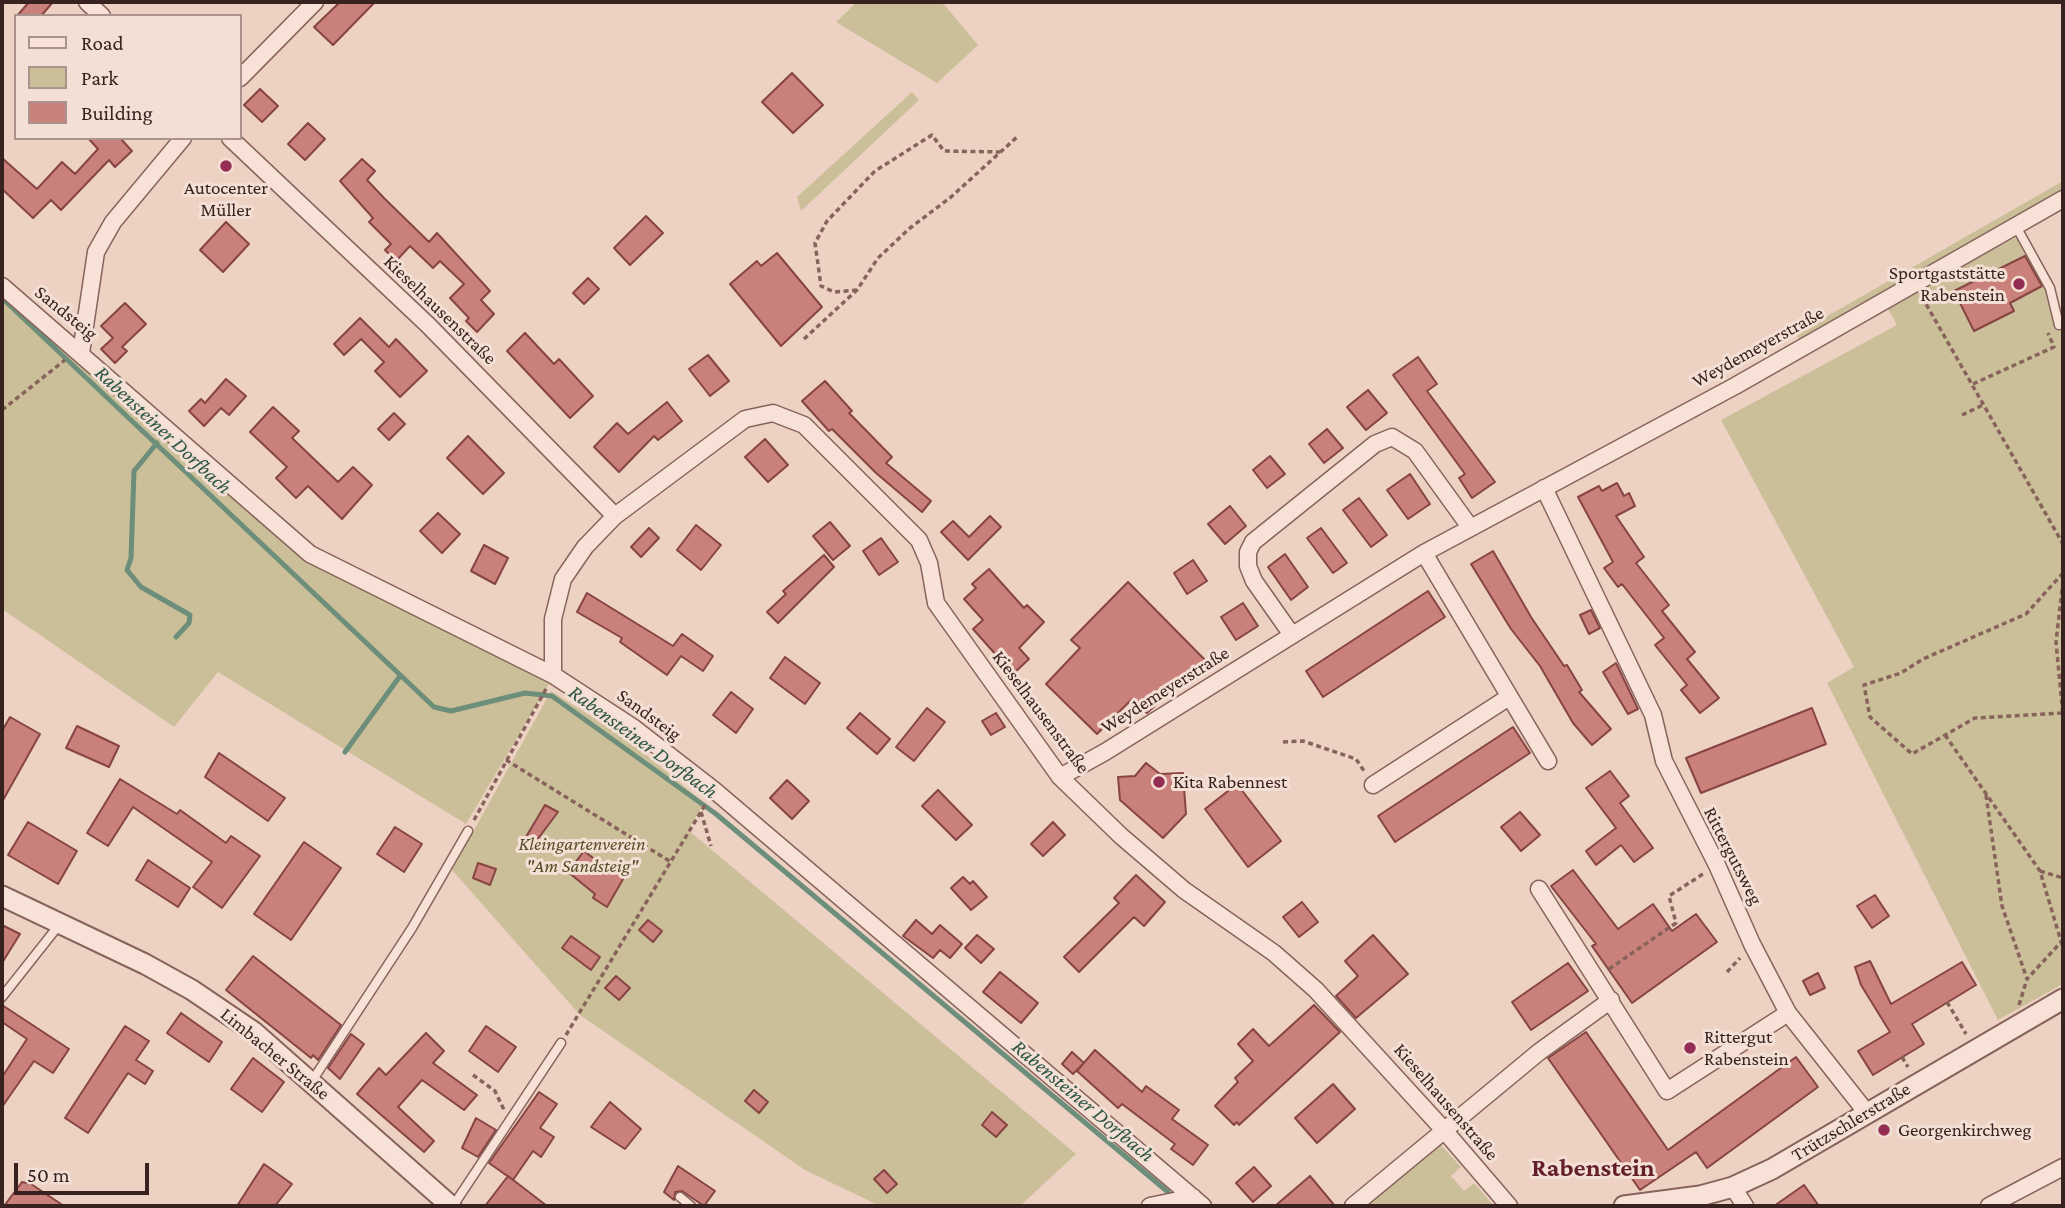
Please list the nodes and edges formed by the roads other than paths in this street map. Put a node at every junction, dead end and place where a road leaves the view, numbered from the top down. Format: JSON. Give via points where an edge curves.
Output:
{"nodes":[{"id":1,"x":87,"y":2,"type":"edge"},
{"id":2,"x":315,"y":2,"type":"edge"},
{"id":3,"x":100,"y":14,"type":"edge"},
{"id":4,"x":242,"y":76,"type":"edge"},
{"id":5,"x":181,"y":140,"type":"edge"},
{"id":6,"x":232,"y":140,"type":"edge"},
{"id":7,"x":2063,"y":199,"type":"edge"},
{"id":8,"x":2017,"y":228,"type":"junction"},
{"id":9,"x":2,"y":286,"type":"edge"},
{"id":10,"x":2059,"y":325,"type":"dead end"},
{"id":11,"x":81,"y":353,"type":"junction"},
{"id":12,"x":1544,"y":488,"type":"junction"},
{"id":13,"x":615,"y":516,"type":"junction"},
{"id":14,"x":1470,"y":527,"type":"junction"},
{"id":15,"x":1424,"y":553,"type":"junction"},
{"id":16,"x":1292,"y":635,"type":"junction"},
{"id":17,"x":551,"y":680,"type":"junction"},
{"id":18,"x":1509,"y":696,"type":"junction"},
{"id":19,"x":1548,"y":761,"type":"dead end"},
{"id":20,"x":1060,"y":777,"type":"junction"},
{"id":21,"x":1373,"y":785,"type":"road end"},
{"id":22,"x":468,"y":831,"type":"road end"},
{"id":23,"x":1539,"y":889,"type":"dead end"},
{"id":24,"x":2,"y":896,"type":"edge"},
{"id":25,"x":60,"y":925,"type":"junction"},
{"id":26,"x":2,"y":997,"type":"edge"},
{"id":27,"x":2063,"y":999,"type":"edge"},
{"id":28,"x":1611,"y":1000,"type":"junction"},
{"id":29,"x":1788,"y":1013,"type":"junction"},
{"id":30,"x":561,"y":1043,"type":"road end"},
{"id":31,"x":311,"y":1082,"type":"junction"},
{"id":32,"x":1867,"y":1113,"type":"junction"},
{"id":33,"x":1443,"y":1129,"type":"junction"},
{"id":34,"x":2063,"y":1167,"type":"edge"},
{"id":35,"x":1733,"y":1187,"type":"junction"},
{"id":36,"x":680,"y":1198,"type":"dead end"},
{"id":37,"x":1198,"y":1202,"type":"edge"},
{"id":38,"x":452,"y":1206,"type":"edge"},
{"id":39,"x":691,"y":1206,"type":"edge"},
{"id":40,"x":1150,"y":1206,"type":"edge"},
{"id":41,"x":1353,"y":1206,"type":"edge"},
{"id":42,"x":1508,"y":1206,"type":"edge"},
{"id":43,"x":1625,"y":1206,"type":"edge"},
{"id":44,"x":1745,"y":1206,"type":"edge"},
{"id":45,"x":1989,"y":1206,"type":"edge"}],
"edges":[{"from":1,"to":3,"type":"street"},
{"from":2,"to":4,"type":"street"},
{"from":5,"to":11,"type":"street","via":[[113,222],[96,252]]},
{"from":6,"to":13,"type":"street","name":"Kieselhausenstraße","via":[[428,325]]},
{"from":7,"to":8,"type":"street","name":"Weydemeyerstraße"},
{"from":8,"to":10,"type":"lane","via":[[2050,288]]},
{"from":8,"to":12,"type":"street","name":"Weydemeyerstraße"},
{"from":9,"to":11,"type":"street","name":"Sandsteig"},
{"from":11,"to":17,"type":"street","name":"Sandsteig","via":[[310,554]]},
{"from":12,"to":14,"type":"street","name":"Weydemeyerstraße"},
{"from":12,"to":29,"type":"street","name":"Rittergutsweg","via":[[1653,715],[1664,761]]},
{"from":13,"to":17,"type":"street","name":"Kieselhausenstraße","via":[[563,579],[553,619]]},
{"from":13,"to":20,"type":"street","name":"Kieselhausenstraße","via":[[745,419],[773,413],[804,425],[919,540],[929,563],[936,603]]},
{"from":14,"to":15,"type":"street","name":"Weydemeyerstraße"},
{"from":14,"to":16,"type":"street","via":[[1415,451],[1392,437],[1375,444],[1253,542],[1248,552],[1254,581]]},
{"from":15,"to":16,"type":"street","name":"Weydemeyerstraße"},
{"from":15,"to":18,"type":"street"},
{"from":16,"to":20,"type":"street","name":"Weydemeyerstraße"},
{"from":17,"to":37,"type":"street","name":"Sandsteig","via":[[634,728],[714,790]]},
{"from":18,"to":19,"type":"street"},
{"from":18,"to":21,"type":"street"},
{"from":20,"to":33,"type":"street","name":"Kieselhausenstraße","via":[[1184,890],[1274,953],[1316,990]]},
{"from":22,"to":31,"type":"lane","via":[[412,928]]},
{"from":23,"to":28,"type":"street"},
{"from":24,"to":25,"type":"street","name":"Limbacher Straße"},
{"from":25,"to":26,"type":"lane"},
{"from":25,"to":31,"type":"street","name":"Limbacher Straße","via":[[192,989],[254,1032]]},
{"from":27,"to":32,"type":"street","name":"Trützschlerstraße"},
{"from":28,"to":29,"type":"street","via":[[1667,1091]]},
{"from":28,"to":33,"type":"street"},
{"from":29,"to":32,"type":"street","name":"Rittergutsweg"},
{"from":30,"to":38,"type":"lane"},
{"from":31,"to":38,"type":"street","name":"Limbacher Straße"},
{"from":32,"to":35,"type":"street","name":"Trützschlerstraße"},
{"from":33,"to":41,"type":"street"},
{"from":33,"to":42,"type":"street","name":"Kieselhausenstraße"},
{"from":34,"to":45,"type":"street"},
{"from":35,"to":43,"type":"street","name":"Trützschlerstraße"},
{"from":35,"to":44,"type":"street"},
{"from":36,"to":39,"type":"lane"},
{"from":37,"to":40,"type":"street"}]}
